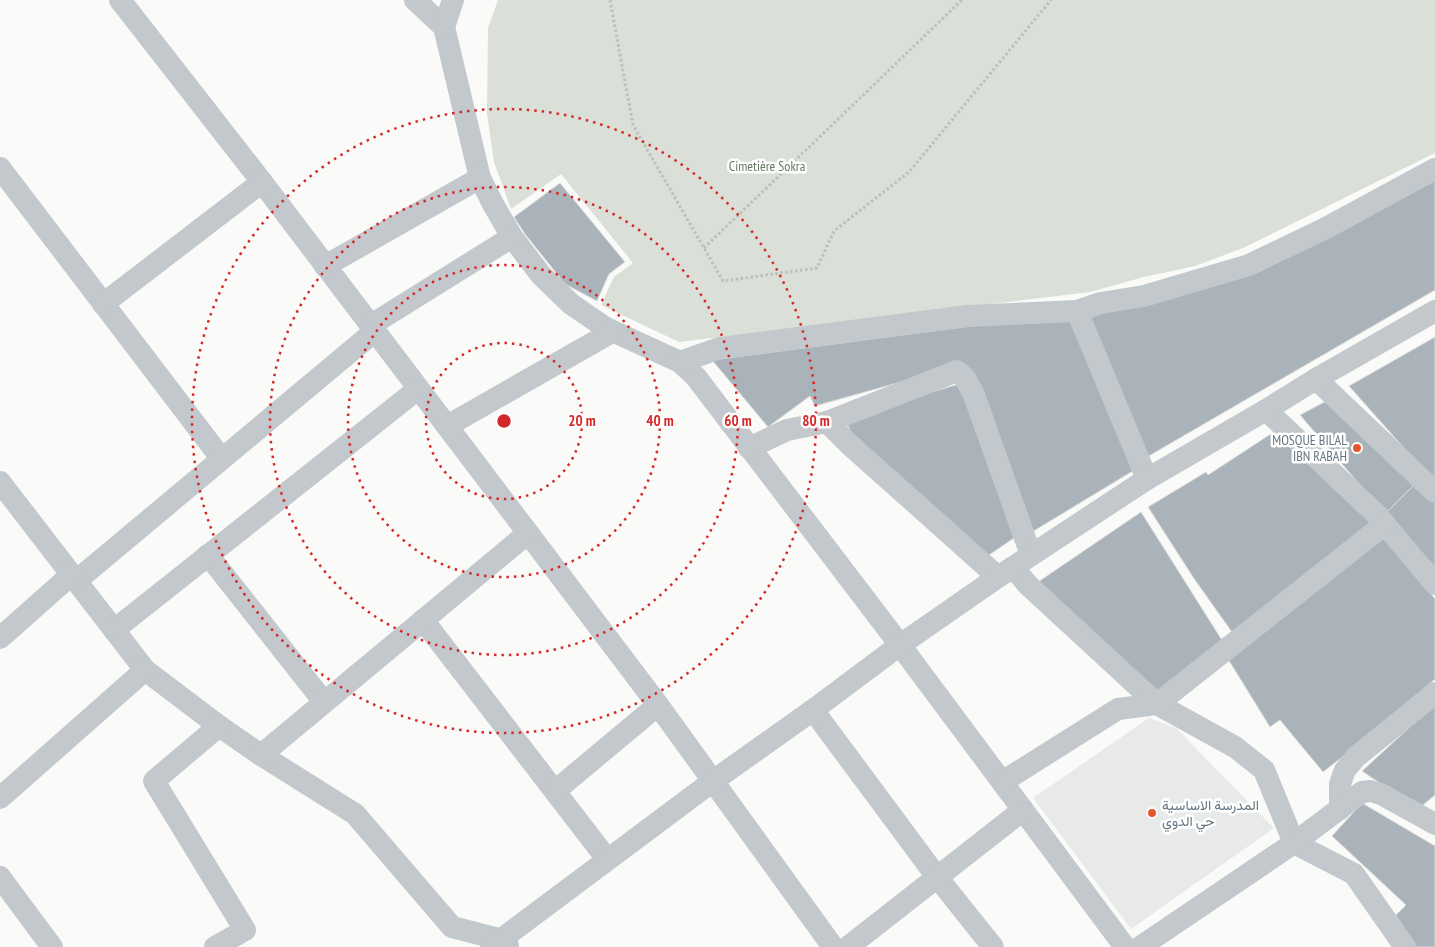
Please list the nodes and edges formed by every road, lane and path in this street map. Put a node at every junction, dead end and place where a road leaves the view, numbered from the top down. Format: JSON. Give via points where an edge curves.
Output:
{"nodes":[{"id":1,"x":120,"y":0,"type":"edge"},
{"id":2,"x":415,"y":0,"type":"edge"},
{"id":3,"x":453,"y":0,"type":"edge"},
{"id":4,"x":610,"y":0,"type":"edge"},
{"id":5,"x":962,"y":0,"type":"edge"},
{"id":6,"x":1051,"y":0,"type":"edge"},
{"id":7,"x":444,"y":27,"type":"junction"},
{"id":8,"x":0,"y":168,"type":"edge"},
{"id":9,"x":1435,"y":169,"type":"edge"},
{"id":10,"x":480,"y":178,"type":"junction"},
{"id":11,"x":262,"y":182,"type":"junction"},
{"id":12,"x":512,"y":237,"type":"junction"},
{"id":13,"x":704,"y":248,"type":"junction"},
{"id":14,"x":326,"y":266,"type":"junction"},
{"id":15,"x":103,"y":304,"type":"junction"},
{"id":16,"x":1077,"y":311,"type":"junction"},
{"id":17,"x":1435,"y":311,"type":"edge"},
{"id":18,"x":373,"y":328,"type":"junction"},
{"id":19,"x":612,"y":332,"type":"junction"},
{"id":20,"x":680,"y":362,"type":"junction"},
{"id":21,"x":1316,"y":379,"type":"junction"},
{"id":22,"x":418,"y":389,"type":"junction"},
{"id":23,"x":1266,"y":410,"type":"junction"},
{"id":24,"x":827,"y":422,"type":"junction"},
{"id":25,"x":447,"y":426,"type":"junction"},
{"id":26,"x":749,"y":448,"type":"junction"},
{"id":27,"x":221,"y":458,"type":"junction"},
{"id":28,"x":1147,"y":479,"type":"junction"},
{"id":29,"x":0,"y":482,"type":"edge"},
{"id":30,"x":1435,"y":492,"type":"edge"},
{"id":31,"x":1385,"y":524,"type":"junction"},
{"id":32,"x":528,"y":533,"type":"junction"},
{"id":33,"x":208,"y":555,"type":"junction"},
{"id":34,"x":1014,"y":566,"type":"junction"},
{"id":35,"x":74,"y":578,"type":"junction"},
{"id":36,"x":1435,"y":584,"type":"edge"},
{"id":37,"x":423,"y":620,"type":"junction"},
{"id":38,"x":114,"y":630,"type":"junction"},
{"id":39,"x":0,"y":638,"type":"edge"},
{"id":40,"x":900,"y":645,"type":"junction"},
{"id":41,"x":145,"y":670,"type":"junction"},
{"id":42,"x":1435,"y":693,"type":"edge"},
{"id":43,"x":324,"y":702,"type":"junction"},
{"id":44,"x":1157,"y":704,"type":"junction"},
{"id":45,"x":658,"y":706,"type":"junction"},
{"id":46,"x":813,"y":710,"type":"junction"},
{"id":47,"x":219,"y":726,"type":"junction"},
{"id":48,"x":261,"y":755,"type":"junction"},
{"id":49,"x":713,"y":781,"type":"junction"},
{"id":50,"x":1002,"y":782,"type":"junction"},
{"id":51,"x":555,"y":791,"type":"junction"},
{"id":52,"x":0,"y":798,"type":"edge"},
{"id":53,"x":1340,"y":809,"type":"junction"},
{"id":54,"x":1023,"y":810,"type":"junction"},
{"id":55,"x":1432,"y":818,"type":"edge"},
{"id":56,"x":1294,"y":843,"type":"junction"},
{"id":57,"x":608,"y":859,"type":"junction"},
{"id":58,"x":0,"y":877,"type":"edge"},
{"id":59,"x":937,"y":877,"type":"junction"},
{"id":60,"x":500,"y":945,"type":"edge"},
{"id":61,"x":52,"y":947,"type":"edge"},
{"id":62,"x":215,"y":947,"type":"edge"},
{"id":63,"x":833,"y":947,"type":"edge"},
{"id":64,"x":848,"y":947,"type":"edge"},
{"id":65,"x":993,"y":947,"type":"edge"},
{"id":66,"x":1125,"y":947,"type":"edge"},
{"id":67,"x":1140,"y":947,"type":"edge"},
{"id":68,"x":1405,"y":947,"type":"edge"}],
"edges":[{"from":1,"to":11,"type":"street"},
{"from":2,"to":7,"type":"street"},
{"from":3,"to":7,"type":"street"},
{"from":4,"to":13,"type":"path","via":[[633,125]]},
{"from":5,"to":13,"type":"path"},
{"from":6,"to":13,"type":"path","via":[[909,172],[834,231],[817,268],[723,281]]},
{"from":7,"to":10,"type":"street"},
{"from":8,"to":15,"type":"street"},
{"from":9,"to":16,"type":"street","via":[[1249,265],[1144,296],[1100,303]]},
{"from":10,"to":12,"type":"street"},
{"from":10,"to":14,"type":"street"},
{"from":11,"to":14,"type":"street"},
{"from":11,"to":15,"type":"street"},
{"from":12,"to":18,"type":"street"},
{"from":12,"to":19,"type":"street","via":[[541,276],[571,304]]},
{"from":14,"to":18,"type":"street"},
{"from":15,"to":27,"type":"street"},
{"from":16,"to":20,"type":"street","via":[[968,316],[720,348]]},
{"from":16,"to":28,"type":"street"},
{"from":17,"to":21,"type":"street"},
{"from":18,"to":22,"type":"street"},
{"from":18,"to":27,"type":"street"},
{"from":19,"to":20,"type":"street"},
{"from":19,"to":25,"type":"street"},
{"from":20,"to":26,"type":"street","via":[[696,377]]},
{"from":21,"to":23,"type":"street"},
{"from":21,"to":30,"type":"street"},
{"from":22,"to":25,"type":"street"},
{"from":22,"to":33,"type":"street"},
{"from":23,"to":28,"type":"street"},
{"from":23,"to":31,"type":"street"},
{"from":24,"to":26,"type":"street","via":[[787,430]]},
{"from":24,"to":34,"type":"street","via":[[850,445]]},
{"from":24,"to":34,"type":"street","via":[[957,371],[965,378],[974,396]]},
{"from":25,"to":32,"type":"street"},
{"from":26,"to":40,"type":"street"},
{"from":27,"to":35,"type":"street"},
{"from":28,"to":34,"type":"street"},
{"from":29,"to":35,"type":"street"},
{"from":31,"to":36,"type":"street"},
{"from":31,"to":44,"type":"street"},
{"from":32,"to":37,"type":"street"},
{"from":32,"to":45,"type":"street"},
{"from":33,"to":38,"type":"street"},
{"from":33,"to":43,"type":"street"},
{"from":34,"to":40,"type":"street"},
{"from":34,"to":44,"type":"street","via":[[1028,585]]},
{"from":35,"to":38,"type":"street"},
{"from":35,"to":39,"type":"street"},
{"from":37,"to":43,"type":"street"},
{"from":37,"to":51,"type":"street"},
{"from":38,"to":41,"type":"street"},
{"from":40,"to":46,"type":"street"},
{"from":40,"to":50,"type":"street"},
{"from":41,"to":47,"type":"street"},
{"from":41,"to":52,"type":"street"},
{"from":42,"to":53,"type":"street","via":[[1356,757],[1345,770],[1340,784]]},
{"from":43,"to":48,"type":"street"},
{"from":44,"to":50,"type":"street","via":[[1118,709]]},
{"from":44,"to":56,"type":"street","via":[[1235,747],[1264,770]]},
{"from":45,"to":49,"type":"street"},
{"from":45,"to":51,"type":"street"},
{"from":46,"to":49,"type":"street"},
{"from":46,"to":59,"type":"street"},
{"from":47,"to":48,"type":"street"},
{"from":47,"to":62,"type":"street","via":[[154,781],[245,930]]},
{"from":48,"to":60,"type":"street","via":[[355,814],[452,927]]},
{"from":49,"to":57,"type":"street"},
{"from":49,"to":63,"type":"street"},
{"from":50,"to":54,"type":"street"},
{"from":51,"to":57,"type":"street"},
{"from":53,"to":55,"type":"street","via":[[1362,792],[1370,791]]},
{"from":53,"to":56,"type":"street"},
{"from":54,"to":59,"type":"street"},
{"from":54,"to":66,"type":"street"},
{"from":56,"to":67,"type":"street"},
{"from":56,"to":68,"type":"street","via":[[1354,874]]},
{"from":57,"to":60,"type":"street"},
{"from":58,"to":61,"type":"street"},
{"from":59,"to":64,"type":"street"},
{"from":59,"to":65,"type":"street"}]}
